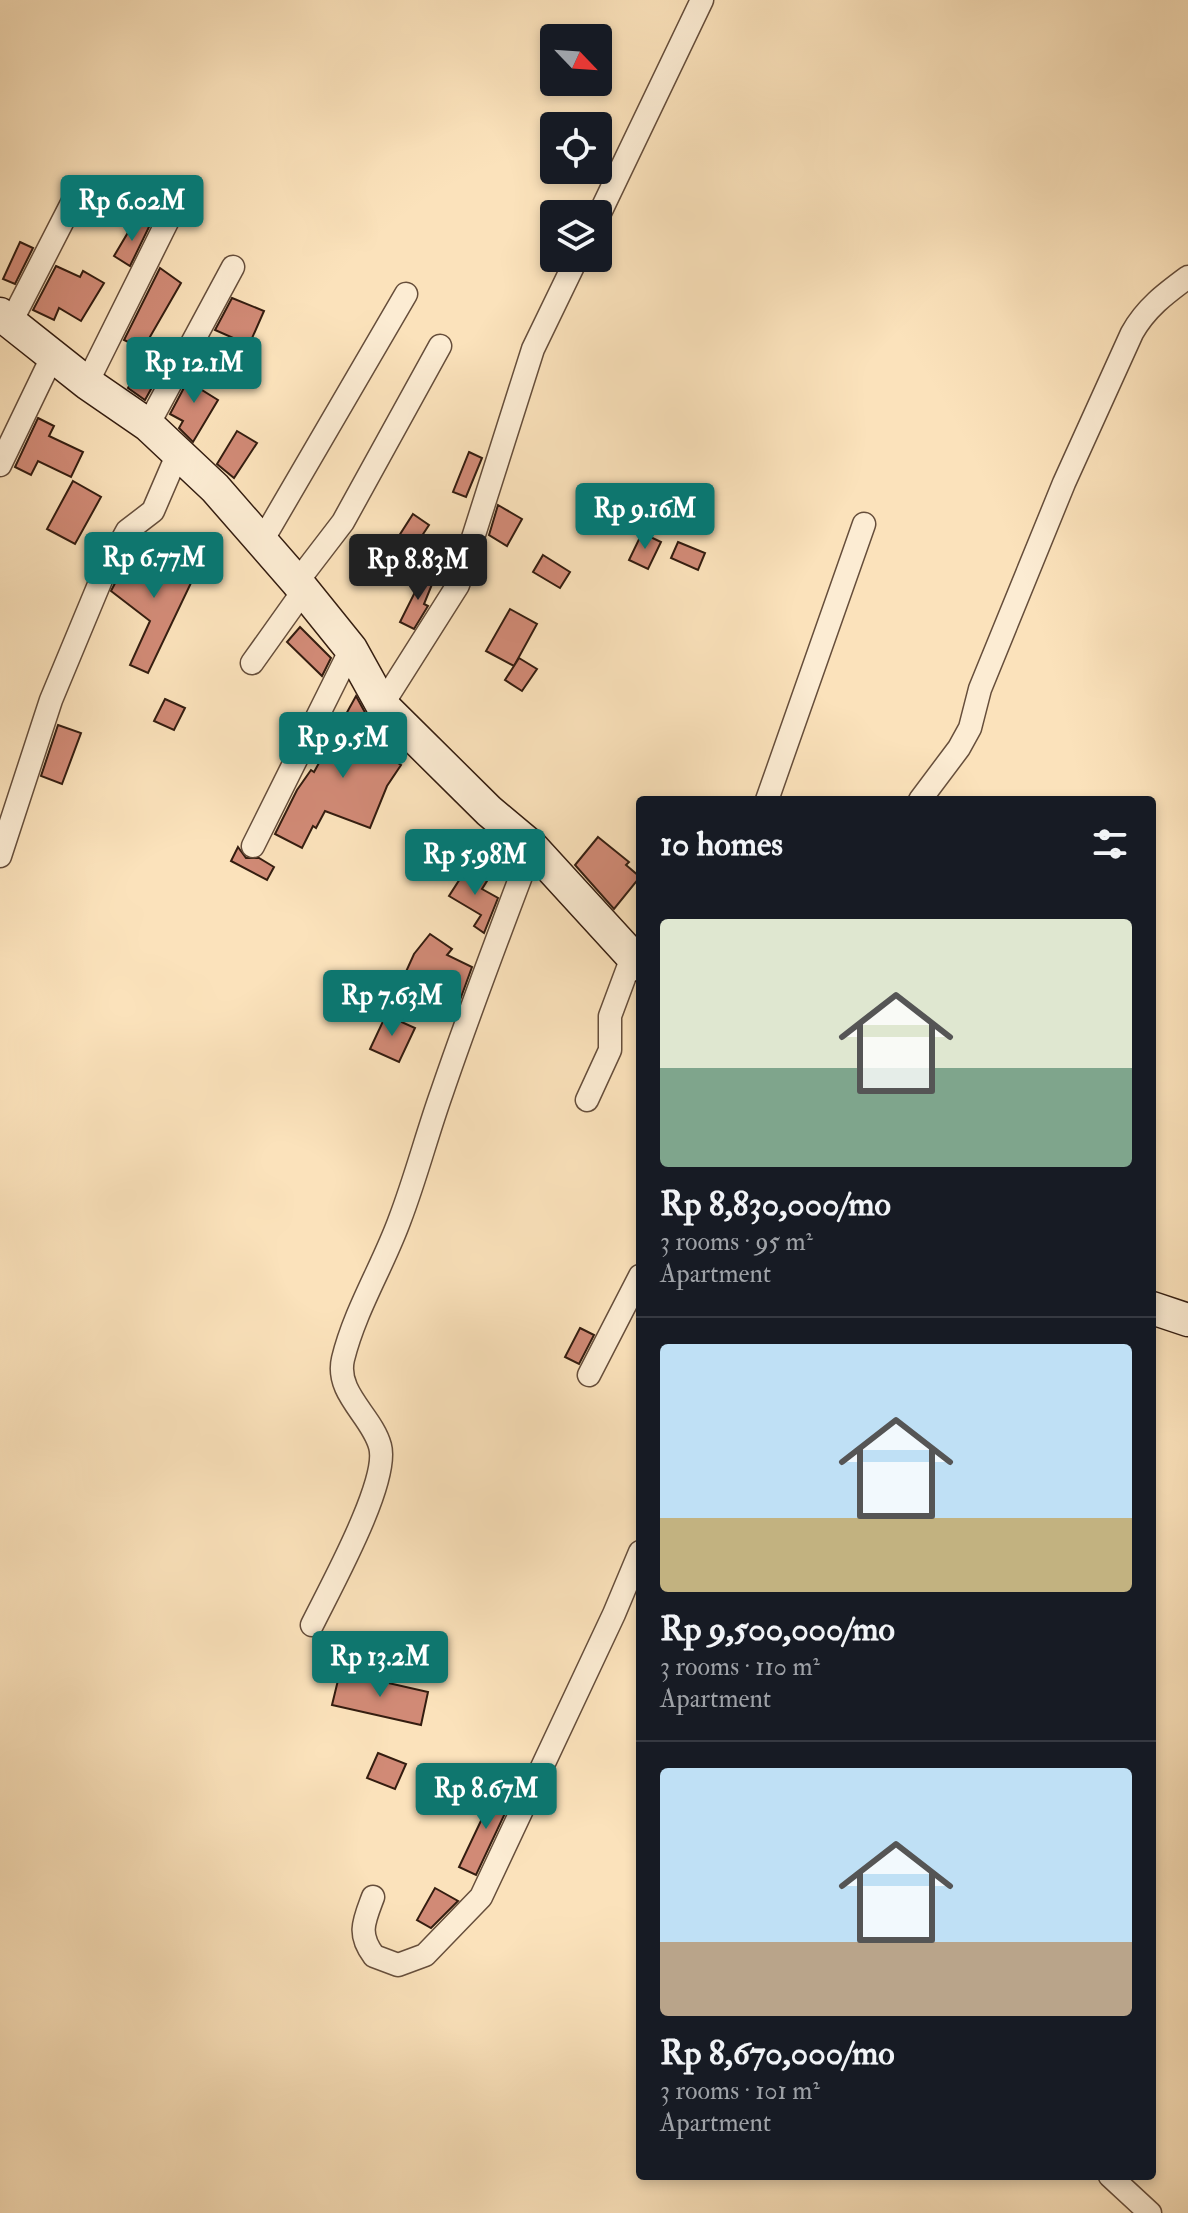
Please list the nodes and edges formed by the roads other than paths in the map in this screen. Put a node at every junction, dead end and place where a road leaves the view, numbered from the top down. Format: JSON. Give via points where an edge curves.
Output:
{"nodes":[{"id":1,"x":702,"y":0,"type":"edge"},
{"id":2,"x":606,"y":200,"type":"edge"},
{"id":3,"x":72,"y":203,"type":"dead end"},
{"id":4,"x":169,"y":218,"type":"dead end"},
{"id":5,"x":233,"y":267,"type":"dead end"},
{"id":6,"x":570,"y":272,"type":"edge"},
{"id":7,"x":1188,"y":277,"type":"edge"},
{"id":8,"x":406,"y":294,"type":"dead end"},
{"id":9,"x":6,"y":318,"type":"edge"},
{"id":10,"x":440,"y":346,"type":"dead end"},
{"id":11,"x":53,"y":355,"type":"junction"},
{"id":12,"x":87,"y":383,"type":"junction"},
{"id":13,"x":148,"y":425,"type":"junction"},
{"id":14,"x":178,"y":453,"type":"junction"},
{"id":15,"x":0,"y":465,"type":"edge"},
{"id":16,"x":864,"y":524,"type":"dead end"},
{"id":17,"x":262,"y":541,"type":"junction"},
{"id":18,"x":300,"y":586,"type":"junction"},
{"id":19,"x":351,"y":649,"type":"junction"},
{"id":20,"x":252,"y":663,"type":"dead end"},
{"id":21,"x":382,"y":705,"type":"junction"},
{"id":22,"x":768,"y":796,"type":"edge"},
{"id":23,"x":923,"y":796,"type":"edge"},
{"id":24,"x":253,"y":846,"type":"dead end"},
{"id":25,"x":532,"y":847,"type":"junction"},
{"id":26,"x":0,"y":856,"type":"edge"},
{"id":27,"x":636,"y":961,"type":"edge"},
{"id":28,"x":587,"y":1100,"type":"dead end"},
{"id":29,"x":636,"y":1284,"type":"edge"},
{"id":30,"x":1156,"y":1309,"type":"edge"},
{"id":31,"x":1188,"y":1320,"type":"edge"},
{"id":32,"x":589,"y":1375,"type":"dead end"},
{"id":33,"x":636,"y":1561,"type":"edge"},
{"id":34,"x":312,"y":1625,"type":"dead end"},
{"id":35,"x":373,"y":1897,"type":"dead end"},
{"id":36,"x":1114,"y":2180,"type":"edge"},
{"id":37,"x":1150,"y":2213,"type":"edge"}],
"edges":[{"from":1,"to":2,"type":"street"},
{"from":3,"to":9,"type":"street"},
{"from":4,"to":12,"type":"street"},
{"from":5,"to":13,"type":"street"},
{"from":6,"to":21,"type":"street","via":[[530,359],[463,573]]},
{"from":7,"to":23,"type":"street","via":[[1155,301],[1132,333],[1064,483],[980,689],[970,728]]},
{"from":8,"to":17,"type":"street"},
{"from":9,"to":11,"type":"main road"},
{"from":10,"to":18,"type":"street","via":[[343,522]]},
{"from":11,"to":12,"type":"main road"},
{"from":11,"to":15,"type":"street"},
{"from":12,"to":13,"type":"main road"},
{"from":13,"to":14,"type":"main road"},
{"from":14,"to":17,"type":"main road"},
{"from":14,"to":26,"type":"street","via":[[153,511],[127,531],[103,575],[51,700]]},
{"from":16,"to":22,"type":"street"},
{"from":17,"to":18,"type":"main road"},
{"from":18,"to":19,"type":"main road"},
{"from":18,"to":20,"type":"street"},
{"from":19,"to":21,"type":"main road"},
{"from":19,"to":24,"type":"street"},
{"from":21,"to":25,"type":"main road"},
{"from":25,"to":27,"type":"main road"},
{"from":25,"to":34,"type":"street","via":[[441,1092],[402,1215],[349,1338],[343,1379],[372,1426],[381,1457],[360,1523]]},
{"from":27,"to":28,"type":"street","via":[[610,1016],[610,1050]]},
{"from":29,"to":32,"type":"street"},
{"from":30,"to":31,"type":"main road"},
{"from":33,"to":35,"type":"street","via":[[481,1897],[425,1955],[398,1965],[374,1956],[362,1935]]},
{"from":36,"to":37,"type":"street"}]}
